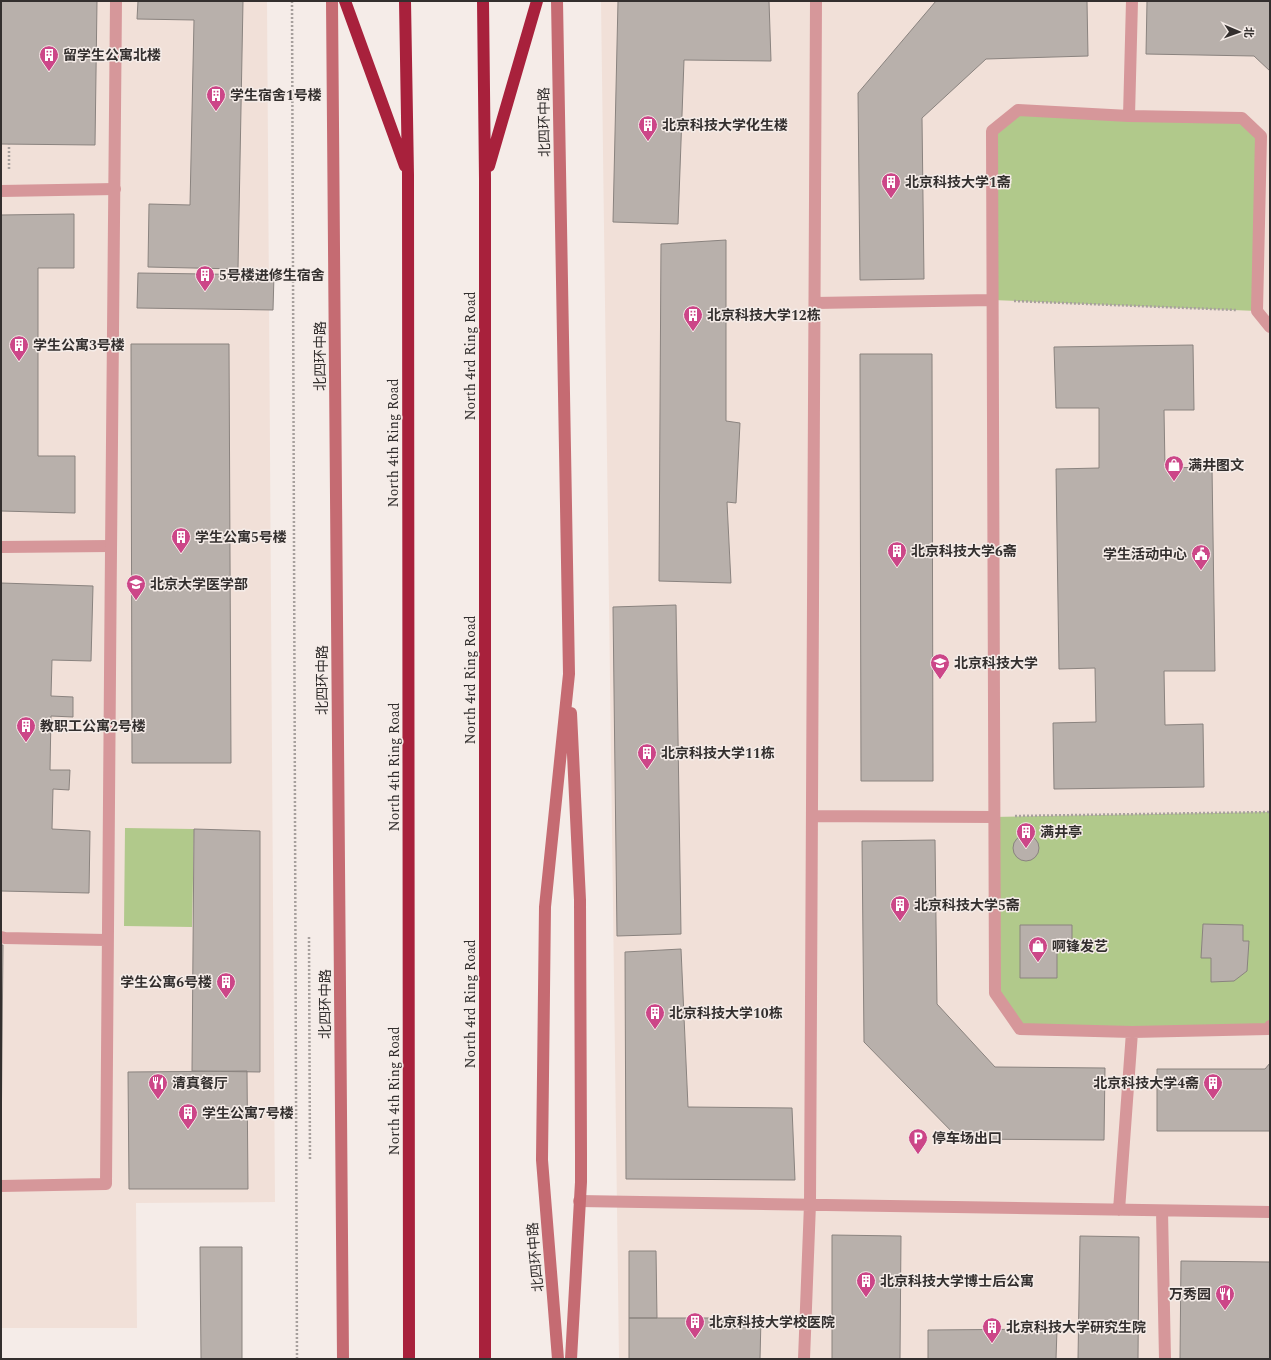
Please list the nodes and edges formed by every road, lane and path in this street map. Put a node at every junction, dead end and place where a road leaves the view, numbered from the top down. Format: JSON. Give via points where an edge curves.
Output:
{"nodes":[{"id":1,"x":116,"y":1,"type":"edge"},
{"id":2,"x":292,"y":1,"type":"edge"},
{"id":3,"x":332,"y":1,"type":"edge"},
{"id":4,"x":345,"y":1,"type":"edge"},
{"id":5,"x":405,"y":1,"type":"edge"},
{"id":6,"x":483,"y":1,"type":"edge"},
{"id":7,"x":537,"y":1,"type":"edge"},
{"id":8,"x":557,"y":1,"type":"edge"},
{"id":9,"x":816,"y":1,"type":"edge"},
{"id":10,"x":1132,"y":1,"type":"edge"},
{"id":11,"x":1129,"y":116,"type":"junction"},
{"id":12,"x":10,"y":144,"type":"dead end"},
{"id":13,"x":408,"y":175,"type":"junction"},
{"id":14,"x":486,"y":179,"type":"junction"},
{"id":15,"x":115,"y":189,"type":"junction"},
{"id":16,"x":5,"y":190,"type":"edge"},
{"id":17,"x":992,"y":300,"type":"junction"},
{"id":18,"x":815,"y":303,"type":"junction"},
{"id":19,"x":1257,"y":311,"type":"junction"},
{"id":20,"x":1270,"y":311,"type":"edge"},
{"id":21,"x":1270,"y":328,"type":"edge"},
{"id":22,"x":111,"y":546,"type":"junction"},
{"id":23,"x":1,"y":547,"type":"edge"},
{"id":24,"x":569,"y":674,"type":"junction"},
{"id":25,"x":1270,"y":812,"type":"edge"},
{"id":26,"x":812,"y":816,"type":"junction"},
{"id":27,"x":994,"y":817,"type":"junction"},
{"id":28,"x":1,"y":937,"type":"edge"},
{"id":29,"x":309,"y":937,"type":"dead end"},
{"id":30,"x":106,"y":940,"type":"junction"},
{"id":31,"x":1270,"y":1026,"type":"edge"},
{"id":32,"x":1132,"y":1032,"type":"junction"},
{"id":33,"x":310,"y":1161,"type":"dead end"},
{"id":34,"x":1,"y":1186,"type":"edge"},
{"id":35,"x":579,"y":1201,"type":"junction"},
{"id":36,"x":810,"y":1204,"type":"junction"},
{"id":37,"x":1119,"y":1210,"type":"junction"},
{"id":38,"x":1162,"y":1210,"type":"junction"},
{"id":39,"x":1270,"y":1212,"type":"edge"},
{"id":40,"x":297,"y":1359,"type":"edge"},
{"id":41,"x":343,"y":1359,"type":"edge"},
{"id":42,"x":409,"y":1359,"type":"edge"},
{"id":43,"x":485,"y":1359,"type":"edge"},
{"id":44,"x":558,"y":1359,"type":"edge"},
{"id":45,"x":571,"y":1359,"type":"edge"},
{"id":46,"x":804,"y":1359,"type":"edge"},
{"id":47,"x":1165,"y":1359,"type":"edge"}],
"edges":[{"from":1,"to":15,"type":"street"},
{"from":2,"to":40,"type":"path"},
{"from":3,"to":41,"type":"street","name":"北四环中路"},
{"from":4,"to":13,"type":"highway"},
{"from":5,"to":13,"type":"highway"},
{"from":6,"to":14,"type":"highway","name":"North 4rd Ring Road"},
{"from":7,"to":14,"type":"highway"},
{"from":8,"to":24,"type":"street","name":"北四环中路"},
{"from":9,"to":18,"type":"street"},
{"from":10,"to":11,"type":"street"},
{"from":11,"to":17,"type":"street","via":[[1018,110],[992,131]]},
{"from":11,"to":19,"type":"street","via":[[1242,118],[1261,136]]},
{"from":12,"to":16,"type":"path"},
{"from":13,"to":42,"type":"highway","name":"North 4th Ring Road"},
{"from":14,"to":43,"type":"highway","name":"North 4rd Ring Road"},
{"from":15,"to":16,"type":"street"},
{"from":15,"to":22,"type":"street"},
{"from":17,"to":18,"type":"street"},
{"from":17,"to":19,"type":"path"},
{"from":17,"to":27,"type":"street"},
{"from":18,"to":26,"type":"street"},
{"from":19,"to":20,"type":"street"},
{"from":19,"to":21,"type":"street"},
{"from":22,"to":23,"type":"street"},
{"from":22,"to":30,"type":"street"},
{"from":24,"to":35,"type":"street","name":"北四环中路","via":[[580,900]]},
{"from":24,"to":44,"type":"street","name":"北四环中路","via":[[545,907],[542,1160]]},
{"from":25,"to":27,"type":"path"},
{"from":26,"to":27,"type":"street"},
{"from":26,"to":36,"type":"street"},
{"from":27,"to":32,"type":"street","via":[[995,994],[1020,1029]]},
{"from":28,"to":30,"type":"street"},
{"from":29,"to":33,"type":"path"},
{"from":30,"to":34,"type":"street","via":[[106,1184]]},
{"from":31,"to":32,"type":"street","via":[[1268,1029]]},
{"from":32,"to":37,"type":"street"},
{"from":35,"to":36,"type":"street"},
{"from":35,"to":45,"type":"street","name":"北四环中路"},
{"from":36,"to":37,"type":"street"},
{"from":36,"to":46,"type":"street"},
{"from":37,"to":38,"type":"street"},
{"from":38,"to":39,"type":"street"},
{"from":38,"to":47,"type":"street"}]}
